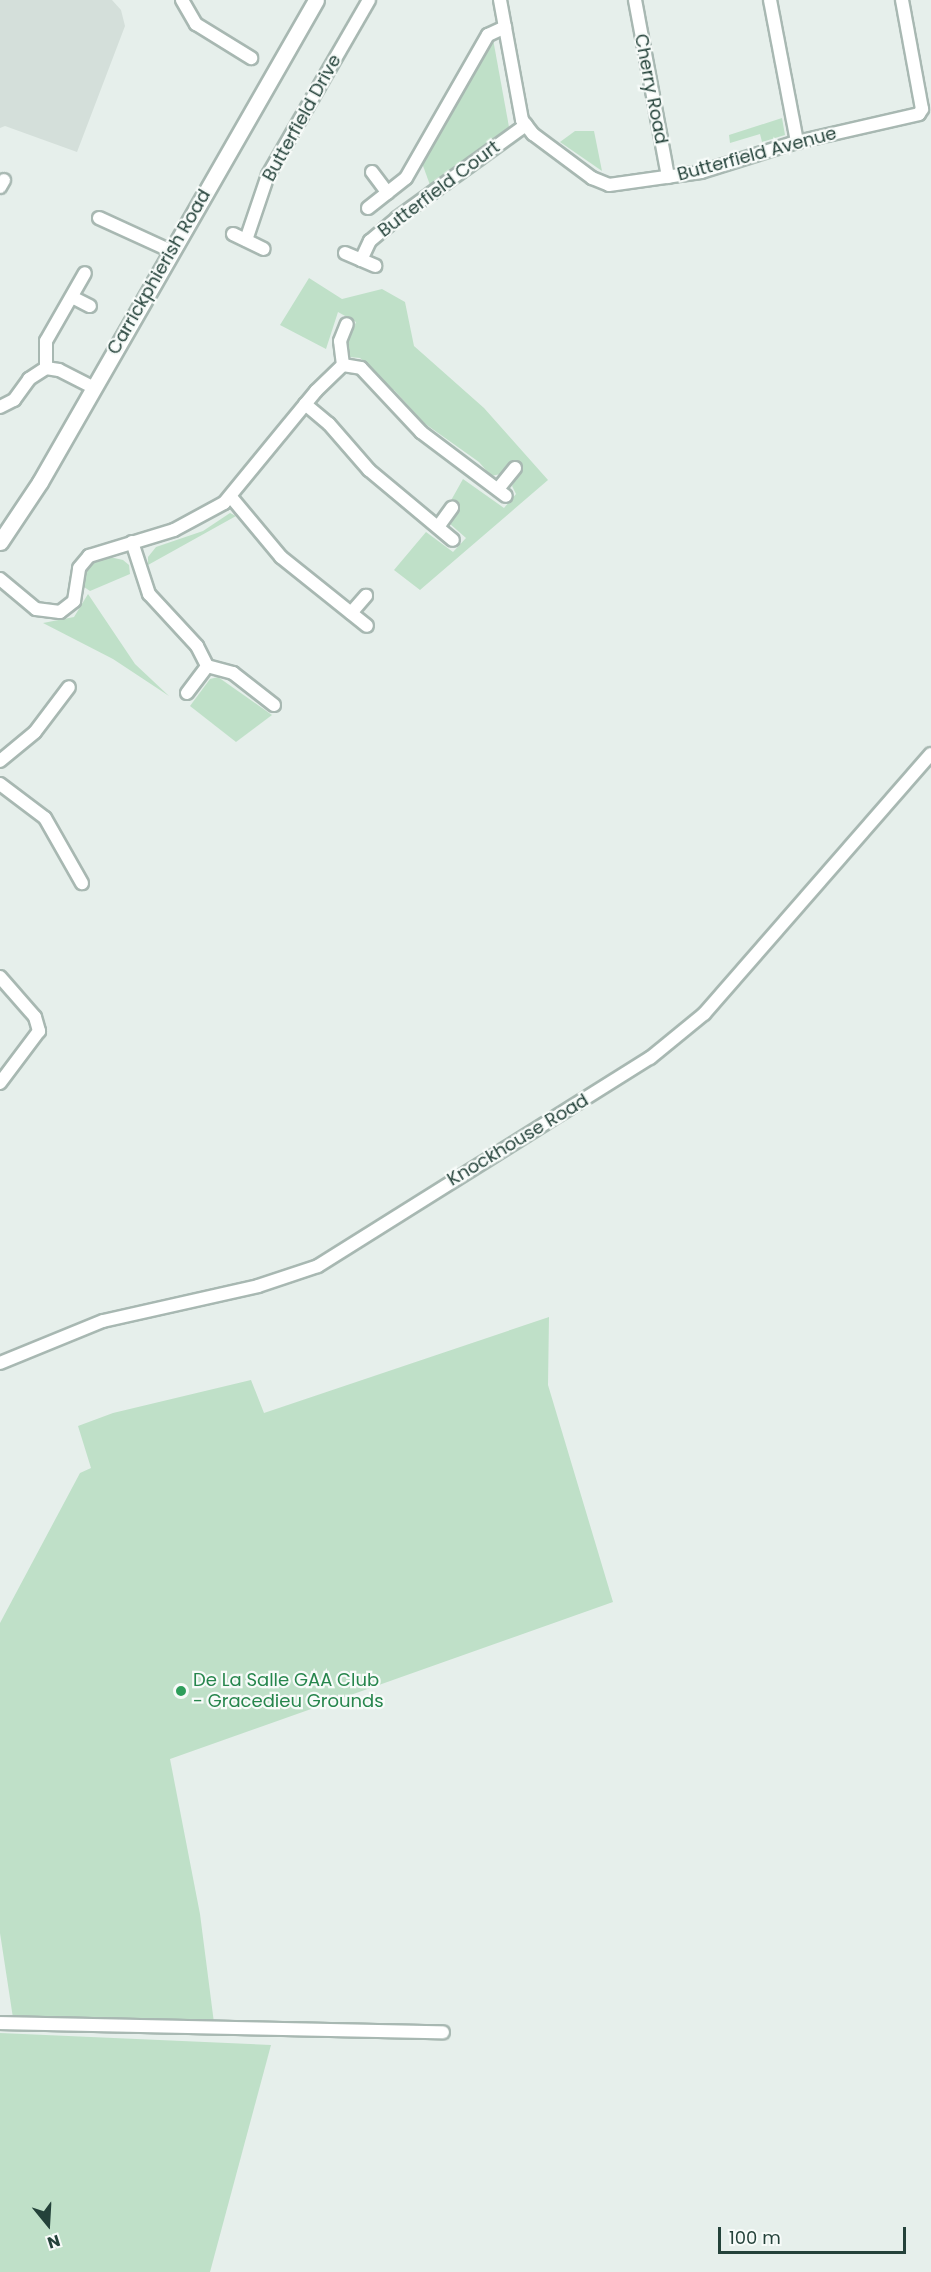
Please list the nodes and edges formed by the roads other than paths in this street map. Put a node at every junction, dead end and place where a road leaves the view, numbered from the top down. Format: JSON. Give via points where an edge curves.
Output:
{"nodes":[{"id":1,"x":182,"y":0,"type":"edge"},
{"id":2,"x":316,"y":0,"type":"edge"},
{"id":3,"x":369,"y":0,"type":"edge"},
{"id":4,"x":500,"y":0,"type":"edge"},
{"id":5,"x":635,"y":0,"type":"edge"},
{"id":6,"x":770,"y":0,"type":"edge"},
{"id":7,"x":902,"y":0,"type":"edge"},
{"id":8,"x":505,"y":27,"type":"junction"},
{"id":9,"x":251,"y":58,"type":"dead end"},
{"id":10,"x":526,"y":125,"type":"junction"},
{"id":11,"x":797,"y":142,"type":"junction"},
{"id":12,"x":372,"y":172,"type":"dead end"},
{"id":13,"x":668,"y":177,"type":"junction"},
{"id":14,"x":388,"y":193,"type":"junction"},
{"id":15,"x":368,"y":208,"type":"dead end"},
{"id":16,"x":99,"y":218,"type":"dead end"},
{"id":17,"x":232,"y":234,"type":"dead end"},
{"id":18,"x":246,"y":240,"type":"junction"},
{"id":19,"x":264,"y":249,"type":"dead end"},
{"id":20,"x":171,"y":251,"type":"junction"},
{"id":21,"x":345,"y":253,"type":"dead end"},
{"id":22,"x":361,"y":260,"type":"junction"},
{"id":23,"x":375,"y":266,"type":"dead end"},
{"id":24,"x":85,"y":273,"type":"dead end"},
{"id":25,"x":72,"y":297,"type":"junction"},
{"id":26,"x":90,"y":306,"type":"dead end"},
{"id":27,"x":346,"y":324,"type":"dead end"},
{"id":28,"x":344,"y":365,"type":"junction"},
{"id":29,"x":46,"y":368,"type":"junction"},
{"id":30,"x":93,"y":387,"type":"junction"},
{"id":31,"x":305,"y":404,"type":"junction"},
{"id":32,"x":0,"y":407,"type":"edge"},
{"id":33,"x":514,"y":468,"type":"dead end"},
{"id":34,"x":231,"y":497,"type":"junction"},
{"id":35,"x":452,"y":508,"type":"dead end"},
{"id":36,"x":438,"y":527,"type":"junction"},
{"id":37,"x":453,"y":540,"type":"dead end"},
{"id":38,"x":0,"y":542,"type":"edge"},
{"id":39,"x":132,"y":542,"type":"junction"},
{"id":40,"x":0,"y":579,"type":"edge"},
{"id":41,"x":366,"y":596,"type":"dead end"},
{"id":42,"x":351,"y":613,"type":"junction"},
{"id":43,"x":368,"y":626,"type":"dead end"},
{"id":44,"x":207,"y":666,"type":"junction"},
{"id":45,"x":69,"y":687,"type":"dead end"},
{"id":46,"x":187,"y":693,"type":"dead end"},
{"id":47,"x":274,"y":705,"type":"dead end"},
{"id":48,"x":931,"y":754,"type":"edge"},
{"id":49,"x":0,"y":761,"type":"edge"},
{"id":50,"x":0,"y":784,"type":"edge"},
{"id":51,"x":82,"y":883,"type":"dead end"},
{"id":52,"x":0,"y":977,"type":"edge"},
{"id":53,"x":0,"y":1083,"type":"edge"},
{"id":54,"x":0,"y":1363,"type":"edge"},
{"id":55,"x":0,"y":2023,"type":"edge"},
{"id":56,"x":443,"y":2032,"type":"dead end"}],
"edges":[{"from":1,"to":9,"type":"street","via":[[196,24]]},
{"from":2,"to":20,"type":"street","name":"Carrickphierish Road"},
{"from":3,"to":18,"type":"street","name":"Butterfield Drive","via":[[268,175]]},
{"from":4,"to":8,"type":"street"},
{"from":5,"to":13,"type":"street","name":"Cherry Road"},
{"from":6,"to":11,"type":"street"},
{"from":7,"to":11,"type":"street","name":"Butterfield Avenue","via":[[922,109],[919,114]]},
{"from":8,"to":10,"type":"street","via":[[520,114]]},
{"from":8,"to":14,"type":"street","via":[[488,35],[406,178]]},
{"from":10,"to":13,"type":"street","name":"Butterfield Avenue","via":[[600,183],[620,185]]},
{"from":10,"to":22,"type":"street","name":"Butterfield Court","via":[[397,218],[370,241]]},
{"from":11,"to":13,"type":"street","name":"Butterfield Avenue","via":[[701,172]]},
{"from":12,"to":14,"type":"street"},
{"from":14,"to":15,"type":"street"},
{"from":16,"to":20,"type":"street"},
{"from":17,"to":18,"type":"street"},
{"from":18,"to":19,"type":"street"},
{"from":20,"to":30,"type":"street","name":"Carrickphierish Road"},
{"from":21,"to":22,"type":"street","name":"Butterfield Court"},
{"from":22,"to":23,"type":"street","name":"Butterfield Court"},
{"from":24,"to":25,"type":"street"},
{"from":25,"to":26,"type":"street"},
{"from":25,"to":29,"type":"street","via":[[46,341]]},
{"from":27,"to":28,"type":"street","via":[[340,342]]},
{"from":28,"to":31,"type":"street"},
{"from":28,"to":33,"type":"street","via":[[361,368],[421,432],[502,493]]},
{"from":29,"to":30,"type":"street","via":[[59,370]]},
{"from":29,"to":32,"type":"street","via":[[29,379],[14,400]]},
{"from":30,"to":38,"type":"street","name":"Carrickphierish Road"},
{"from":31,"to":34,"type":"street"},
{"from":31,"to":36,"type":"street","via":[[329,424],[369,470]]},
{"from":34,"to":39,"type":"street","via":[[189,524]]},
{"from":34,"to":42,"type":"street","via":[[281,557]]},
{"from":35,"to":36,"type":"street"},
{"from":36,"to":37,"type":"street"},
{"from":39,"to":40,"type":"street","via":[[100,550],[84,560],[74,601],[60,612],[36,609]]},
{"from":39,"to":44,"type":"street","via":[[149,594],[197,646]]},
{"from":41,"to":42,"type":"street"},
{"from":42,"to":43,"type":"street"},
{"from":44,"to":46,"type":"street"},
{"from":44,"to":47,"type":"street","via":[[233,673]]},
{"from":45,"to":49,"type":"street","via":[[35,732]]},
{"from":48,"to":54,"type":"street","name":"Knockhouse Road","via":[[704,1014],[667,1047],[318,1266],[258,1286],[103,1321]]},
{"from":50,"to":51,"type":"street","via":[[45,818]]},
{"from":52,"to":53,"type":"street","via":[[35,1017],[39,1031]]},
{"from":55,"to":56,"type":"street"}]}
